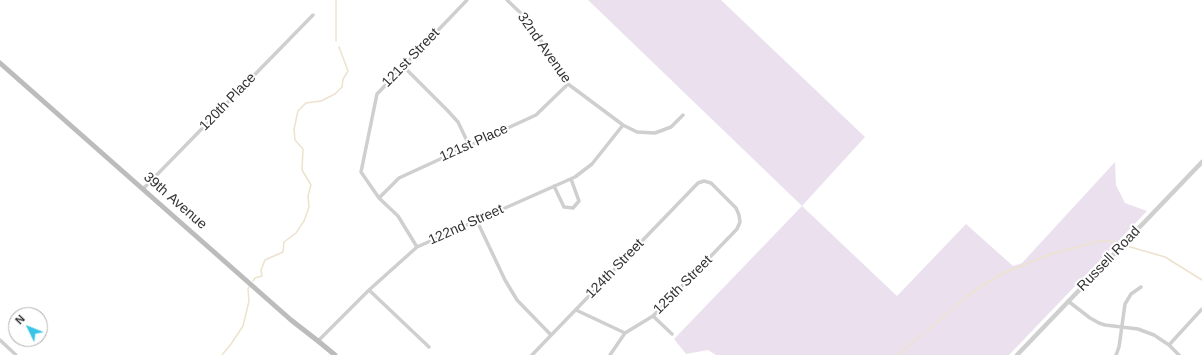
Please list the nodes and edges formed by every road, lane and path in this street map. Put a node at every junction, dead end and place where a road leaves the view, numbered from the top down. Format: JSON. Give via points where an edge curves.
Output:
{"nodes":[{"id":1,"x":467,"y":0,"type":"edge"},
{"id":2,"x":507,"y":0,"type":"edge"},
{"id":3,"x":313,"y":15,"type":"dead end"},
{"id":4,"x":0,"y":63,"type":"edge"},
{"id":5,"x":403,"y":66,"type":"junction"},
{"id":6,"x":568,"y":84,"type":"junction"},
{"id":7,"x":683,"y":115,"type":"dead end"},
{"id":8,"x":623,"y":125,"type":"junction"},
{"id":9,"x":469,"y":145,"type":"junction"},
{"id":10,"x":1202,"y":162,"type":"edge"},
{"id":11,"x":571,"y":179,"type":"junction"},
{"id":12,"x":698,"y":183,"type":"joint"},
{"id":13,"x":554,"y":186,"type":"junction"},
{"id":14,"x":143,"y":189,"type":"junction"},
{"id":15,"x":379,"y":198,"type":"junction"},
{"id":16,"x":477,"y":221,"type":"junction"},
{"id":17,"x":417,"y":247,"type":"junction"},
{"id":18,"x":1141,"y":287,"type":"dead end"},
{"id":19,"x":369,"y":290,"type":"junction"},
{"id":20,"x":1068,"y":301,"type":"junction"},
{"id":21,"x":1202,"y":309,"type":"edge"},
{"id":22,"x":576,"y":310,"type":"junction"},
{"id":23,"x":654,"y":316,"type":"junction"},
{"id":24,"x":1121,"y":327,"type":"junction"},
{"id":25,"x":625,"y":333,"type":"junction"},
{"id":26,"x":672,"y":334,"type":"dead end"},
{"id":27,"x":552,"y":335,"type":"junction"},
{"id":28,"x":0,"y":340,"type":"edge"},
{"id":29,"x":318,"y":341,"type":"junction"},
{"id":30,"x":1169,"y":345,"type":"junction"},
{"id":31,"x":429,"y":347,"type":"dead end"},
{"id":32,"x":16,"y":355,"type":"edge"},
{"id":33,"x":334,"y":355,"type":"edge"},
{"id":34,"x":532,"y":355,"type":"edge"},
{"id":35,"x":610,"y":355,"type":"edge"},
{"id":36,"x":1017,"y":355,"type":"edge"},
{"id":37,"x":1116,"y":355,"type":"edge"},
{"id":38,"x":1179,"y":355,"type":"edge"}],
"edges":[{"from":1,"to":5,"type":"street","name":"121st Street"},
{"from":2,"to":6,"type":"street","name":"32nd Avenue","via":[[528,20]]},
{"from":3,"to":14,"type":"street","name":"120th Place"},
{"from":4,"to":14,"type":"main road","name":"39th Avenue"},
{"from":5,"to":9,"type":"street","via":[[458,122]]},
{"from":5,"to":15,"type":"street","name":"121st Street","via":[[377,94],[361,172]]},
{"from":6,"to":8,"type":"street","name":"32nd Avenue"},
{"from":6,"to":9,"type":"street","name":"121st Place","via":[[536,115]]},
{"from":7,"to":8,"type":"street","name":"32nd Avenue","via":[[672,127],[655,133],[637,132]]},
{"from":8,"to":11,"type":"street","name":"122nd Street","via":[[592,164]]},
{"from":9,"to":15,"type":"street","name":"121st Place","via":[[399,178]]},
{"from":10,"to":20,"type":"street","name":"Russell Road"},
{"from":11,"to":13,"type":"street","name":"122nd Street"},
{"from":11,"to":13,"type":"street","via":[[579,201],[573,208],[564,207]]},
{"from":12,"to":22,"type":"street","name":"124th Street"},
{"from":12,"to":23,"type":"street","name":"125th Street","via":[[711,183],[735,205],[740,222],[737,229]]},
{"from":13,"to":16,"type":"street","name":"122nd Street"},
{"from":14,"to":29,"type":"main road","name":"39th Avenue"},
{"from":15,"to":17,"type":"street","via":[[398,216]]},
{"from":16,"to":17,"type":"street","name":"122nd Street"},
{"from":16,"to":27,"type":"street","via":[[517,300]]},
{"from":17,"to":19,"type":"street","name":"122nd Street"},
{"from":18,"to":24,"type":"street","via":[[1125,304]]},
{"from":19,"to":29,"type":"street","name":"122nd Street"},
{"from":19,"to":31,"type":"street"},
{"from":20,"to":24,"type":"street","via":[[1099,323]]},
{"from":20,"to":36,"type":"street","name":"Russell Road"},
{"from":21,"to":30,"type":"street"},
{"from":22,"to":25,"type":"street"},
{"from":22,"to":27,"type":"street","name":"124th Street"},
{"from":23,"to":25,"type":"street","name":"125th Street"},
{"from":23,"to":26,"type":"street"},
{"from":24,"to":30,"type":"street","via":[[1154,335]]},
{"from":24,"to":37,"type":"street"},
{"from":25,"to":35,"type":"street","name":"125th Street"},
{"from":27,"to":34,"type":"street","name":"124th Street"},
{"from":28,"to":32,"type":"street"},
{"from":29,"to":33,"type":"main road","name":"39th Avenue"},
{"from":30,"to":38,"type":"street"}]}
